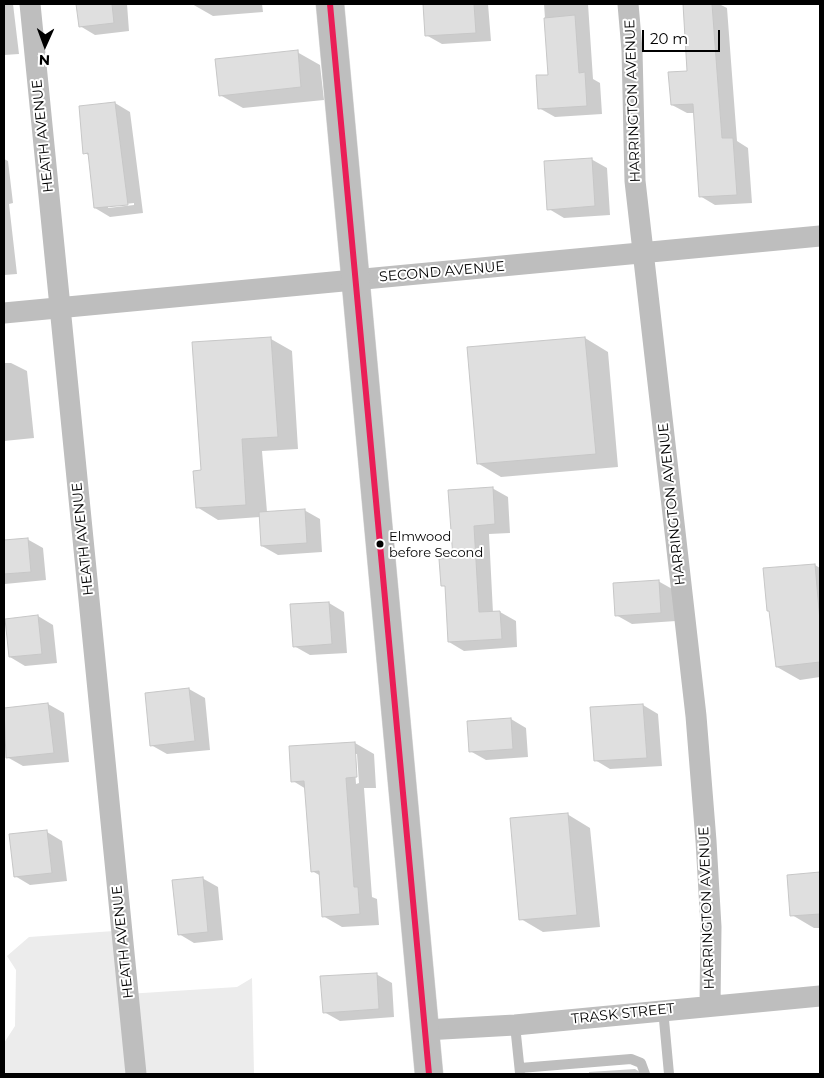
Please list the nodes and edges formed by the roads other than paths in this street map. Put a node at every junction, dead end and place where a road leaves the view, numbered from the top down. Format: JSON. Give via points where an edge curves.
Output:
{"nodes":[{"id":1,"x":30,"y":4,"type":"edge"},
{"id":2,"x":330,"y":4,"type":"edge"},
{"id":3,"x":628,"y":4,"type":"edge"},
{"id":4,"x":820,"y":236,"type":"edge"},
{"id":5,"x":644,"y":253,"type":"junction"},
{"id":6,"x":356,"y":280,"type":"junction"},
{"id":7,"x":60,"y":308,"type":"junction"},
{"id":8,"x":4,"y":313,"type":"edge"},
{"id":9,"x":820,"y":996,"type":"edge"},
{"id":10,"x":710,"y":1005,"type":"junction"},
{"id":11,"x":663,"y":1009,"type":"junction"},
{"id":12,"x":515,"y":1024,"type":"junction"},
{"id":13,"x":425,"y":1030,"type":"junction"},
{"id":14,"x":520,"y":1071,"type":"edge"},
{"id":15,"x":136,"y":1074,"type":"edge"},
{"id":16,"x":430,"y":1074,"type":"edge"},
{"id":17,"x":645,"y":1074,"type":"edge"},
{"id":18,"x":669,"y":1074,"type":"edge"}],
"edges":[{"from":1,"to":7,"type":"street","name":"HEATH AVENUE"},
{"from":2,"to":6,"type":"main road"},
{"from":3,"to":5,"type":"street","name":"HARRINGTON AVENUE","via":[[635,181]]},
{"from":4,"to":5,"type":"street","name":"SECOND AVENUE"},
{"from":5,"to":6,"type":"street","name":"SECOND AVENUE"},
{"from":5,"to":10,"type":"street","name":"HARRINGTON AVENUE","via":[[696,716],[711,927]]},
{"from":6,"to":7,"type":"street","name":"SECOND AVENUE"},
{"from":6,"to":13,"type":"main road"},
{"from":7,"to":8,"type":"street","name":"SECOND AVENUE"},
{"from":7,"to":15,"type":"street","name":"HEATH AVENUE"},
{"from":9,"to":10,"type":"street","name":"TRASK STREET"},
{"from":10,"to":11,"type":"street","name":"TRASK STREET"},
{"from":11,"to":12,"type":"street","name":"TRASK STREET"},
{"from":11,"to":18,"type":"lane"},
{"from":12,"to":13,"type":"street","name":"TRASK STREET"},
{"from":12,"to":14,"type":"lane"},
{"from":13,"to":16,"type":"main road"},
{"from":14,"to":17,"type":"lane","via":[[631,1059],[641,1063]]}]}
